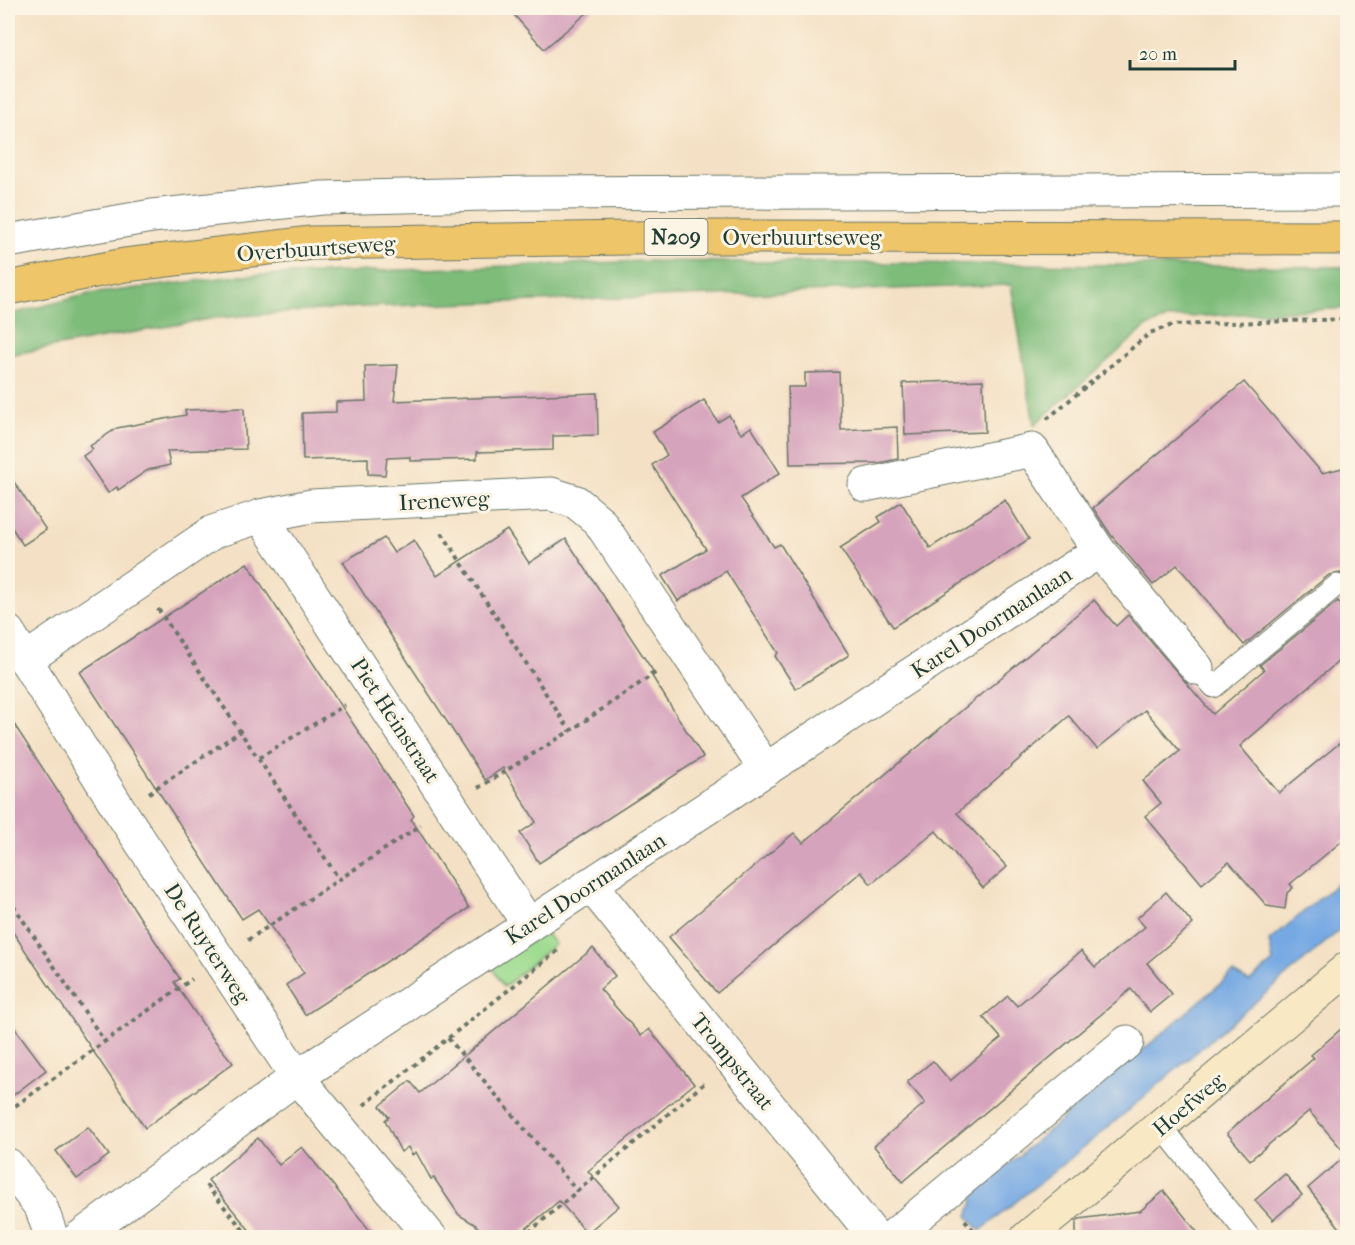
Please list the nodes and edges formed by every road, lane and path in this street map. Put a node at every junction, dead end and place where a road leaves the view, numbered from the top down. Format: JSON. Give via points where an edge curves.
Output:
{"nodes":[{"id":1,"x":1347,"y":190,"type":"edge"},
{"id":2,"x":1347,"y":238,"type":"edge"},
{"id":3,"x":8,"y":242,"type":"edge"},
{"id":4,"x":8,"y":288,"type":"edge"},
{"id":5,"x":1347,"y":319,"type":"edge"},
{"id":6,"x":1032,"y":450,"type":"junction"},
{"id":7,"x":865,"y":485,"type":"dead end"},
{"id":8,"x":422,"y":502,"type":"junction"},
{"id":9,"x":261,"y":516,"type":"junction"},
{"id":10,"x":1099,"y":552,"type":"junction"},
{"id":11,"x":139,"y":581,"type":"junction"},
{"id":12,"x":1337,"y":585,"type":"dead end"},
{"id":13,"x":8,"y":632,"type":"edge"},
{"id":14,"x":687,"y":651,"type":"junction"},
{"id":15,"x":25,"y":660,"type":"junction"},
{"id":16,"x":1197,"y":668,"type":"joint"},
{"id":17,"x":375,"y":686,"type":"junction"},
{"id":18,"x":241,"y":731,"type":"junction"},
{"id":19,"x":570,"y":731,"type":"junction"},
{"id":20,"x":258,"y":758,"type":"junction"},
{"id":21,"x":766,"y":770,"type":"junction"},
{"id":22,"x":452,"y":805,"type":"junction"},
{"id":23,"x":121,"y":812,"type":"junction"},
{"id":24,"x":339,"y":879,"type":"junction"},
{"id":25,"x":590,"y":884,"type":"junction"},
{"id":26,"x":8,"y":898,"type":"edge"},
{"id":27,"x":529,"y":925,"type":"junction"},
{"id":28,"x":565,"y":945,"type":"dead end"},
{"id":29,"x":219,"y":959,"type":"junction"},
{"id":30,"x":1347,"y":968,"type":"edge"},
{"id":31,"x":448,"y":1038,"type":"junction"},
{"id":32,"x":105,"y":1042,"type":"junction"},
{"id":33,"x":1127,"y":1042,"type":"dead end"},
{"id":34,"x":733,"y":1060,"type":"junction"},
{"id":35,"x":297,"y":1077,"type":"junction"},
{"id":36,"x":8,"y":1111,"type":"edge"},
{"id":37,"x":338,"y":1126,"type":"junction"},
{"id":38,"x":1162,"y":1127,"type":"junction"},
{"id":39,"x":184,"y":1160,"type":"junction"},
{"id":40,"x":8,"y":1165,"type":"edge"},
{"id":41,"x":577,"y":1191,"type":"junction"},
{"id":42,"x":52,"y":1238,"type":"edge"},
{"id":43,"x":79,"y":1238,"type":"edge"},
{"id":44,"x":250,"y":1238,"type":"edge"},
{"id":45,"x":431,"y":1238,"type":"edge"},
{"id":46,"x":522,"y":1238,"type":"edge"},
{"id":47,"x":876,"y":1238,"type":"edge"},
{"id":48,"x":891,"y":1238,"type":"edge"},
{"id":49,"x":1027,"y":1238,"type":"edge"},
{"id":50,"x":1250,"y":1238,"type":"edge"}],
"edges":[{"from":1,"to":3,"type":"street","name":"Overbuurtseweg","via":[[530,193],[322,198],[152,216]]},
{"from":2,"to":4,"type":"main road","name":"Overbuurtseweg","number":"N209","via":[[694,237],[311,243],[125,265]]},
{"from":5,"to":6,"type":"path","via":[[1172,325],[1150,333],[1033,431]]},
{"from":6,"to":7,"type":"street"},
{"from":6,"to":10,"type":"street"},
{"from":8,"to":9,"type":"street","name":"Ireneweg","via":[[311,506]]},
{"from":8,"to":14,"type":"street","name":"Ireneweg","via":[[551,494],[576,502],[599,521]]},
{"from":8,"to":19,"type":"path"},
{"from":9,"to":11,"type":"street","name":"Ireneweg","via":[[213,532]]},
{"from":9,"to":17,"type":"street","name":"Piet Heinstraat"},
{"from":10,"to":16,"type":"street"},
{"from":10,"to":21,"type":"street","name":"Karel Doormanlaan"},
{"from":11,"to":15,"type":"street","name":"Ireneweg"},
{"from":11,"to":18,"type":"path"},
{"from":12,"to":16,"type":"lane","via":[[1214,687]]},
{"from":13,"to":15,"type":"street","name":"De Ruyterweg"},
{"from":14,"to":19,"type":"path"},
{"from":14,"to":21,"type":"street","name":"Ireneweg"},
{"from":15,"to":23,"type":"street","name":"De Ruyterweg"},
{"from":17,"to":20,"type":"path"},
{"from":17,"to":22,"type":"street","name":"Piet Heinstraat"},
{"from":18,"to":20,"type":"path"},
{"from":18,"to":23,"type":"path"},
{"from":19,"to":22,"type":"path"},
{"from":20,"to":24,"type":"path"},
{"from":21,"to":25,"type":"street","name":"Karel Doormanlaan"},
{"from":22,"to":24,"type":"path"},
{"from":22,"to":27,"type":"street","name":"Piet Heinstraat"},
{"from":23,"to":29,"type":"street","name":"De Ruyterweg"},
{"from":24,"to":29,"type":"path"},
{"from":25,"to":27,"type":"street","name":"Karel Doormanlaan"},
{"from":25,"to":34,"type":"street","name":"Trompstraat"},
{"from":26,"to":32,"type":"path"},
{"from":27,"to":35,"type":"street","name":"Karel Doormanlaan"},
{"from":28,"to":31,"type":"path"},
{"from":29,"to":32,"type":"path"},
{"from":29,"to":35,"type":"street","name":"De Ruyterweg"},
{"from":30,"to":38,"type":"street","name":"Hoefweg"},
{"from":31,"to":37,"type":"path"},
{"from":31,"to":41,"type":"path"},
{"from":32,"to":36,"type":"path"},
{"from":33,"to":48,"type":"street"},
{"from":34,"to":41,"type":"path"},
{"from":34,"to":47,"type":"street","name":"Trompstraat"},
{"from":35,"to":37,"type":"street","name":"De Ruyterweg"},
{"from":35,"to":39,"type":"street","name":"Karel Doormanlaan"},
{"from":37,"to":45,"type":"street","name":"De Ruyterweg"},
{"from":38,"to":49,"type":"street","name":"Hoefweg"},
{"from":38,"to":50,"type":"lane"},
{"from":39,"to":43,"type":"street","name":"Karel Doormanlaan"},
{"from":39,"to":44,"type":"path"},
{"from":40,"to":42,"type":"street","via":[[41,1207]]},
{"from":41,"to":46,"type":"path"}]}
